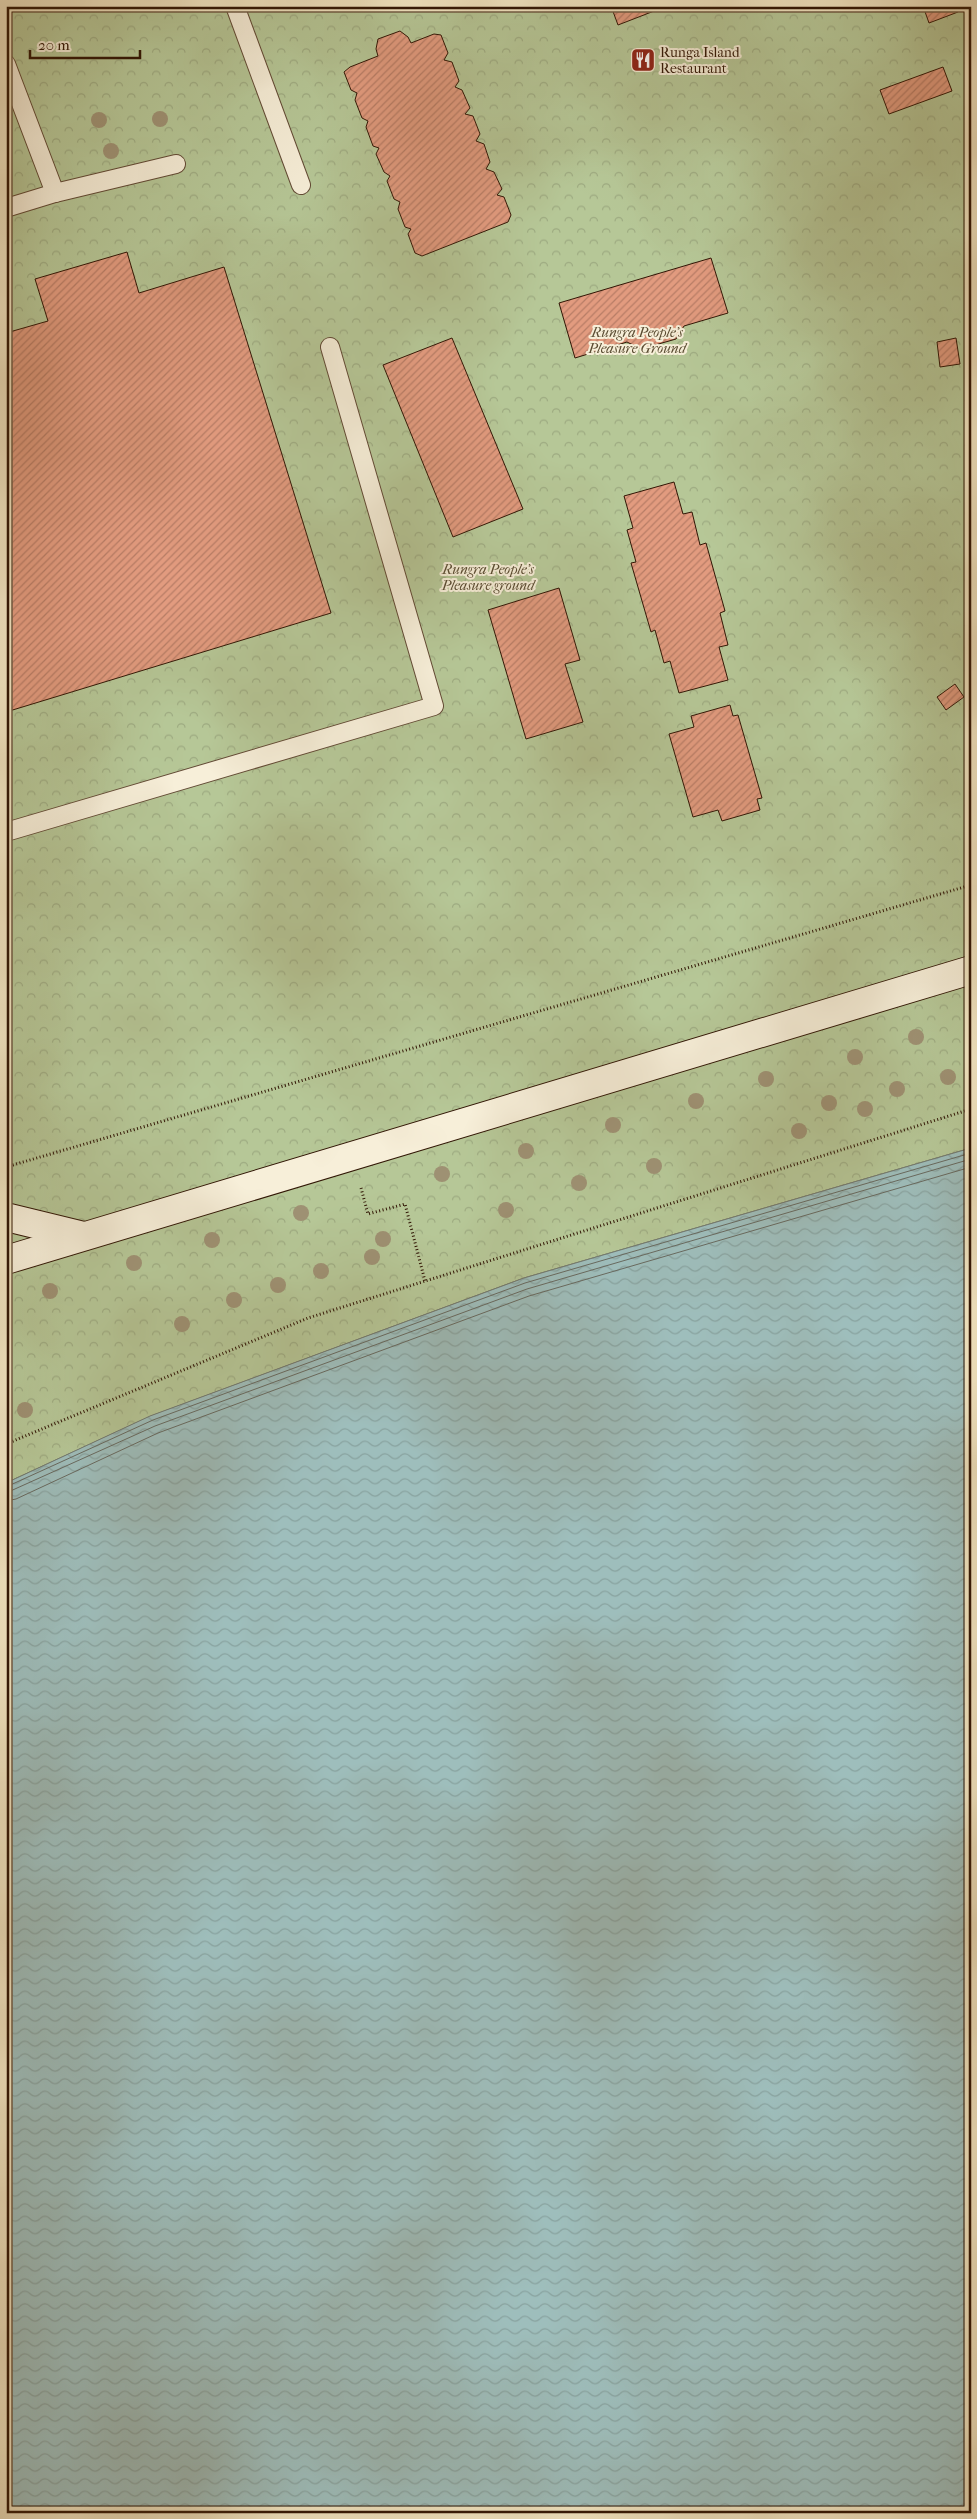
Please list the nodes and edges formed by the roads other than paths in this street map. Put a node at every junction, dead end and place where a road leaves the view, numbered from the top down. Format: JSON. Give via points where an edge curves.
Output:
{"nodes":[{"id":1,"x":235,"y":6,"type":"edge"},
{"id":2,"x":6,"y":64,"type":"edge"},
{"id":3,"x":176,"y":164,"type":"dead end"},
{"id":4,"x":301,"y":185,"type":"dead end"},
{"id":5,"x":55,"y":193,"type":"junction"},
{"id":6,"x":6,"y":208,"type":"edge"},
{"id":7,"x":330,"y":347,"type":"dead end"},
{"id":8,"x":6,"y":832,"type":"edge"},
{"id":9,"x":971,"y":970,"type":"edge"},
{"id":10,"x":6,"y":1217,"type":"edge"},
{"id":11,"x":84,"y":1236,"type":"junction"},
{"id":12,"x":6,"y":1260,"type":"edge"}],
"edges":[{"from":1,"to":4,"type":"lane"},
{"from":2,"to":5,"type":"lane"},
{"from":3,"to":5,"type":"lane"},
{"from":5,"to":6,"type":"lane"},
{"from":7,"to":8,"type":"lane","via":[[434,706]]},
{"from":9,"to":11,"type":"street"},
{"from":10,"to":11,"type":"street"},
{"from":11,"to":12,"type":"street"}]}
